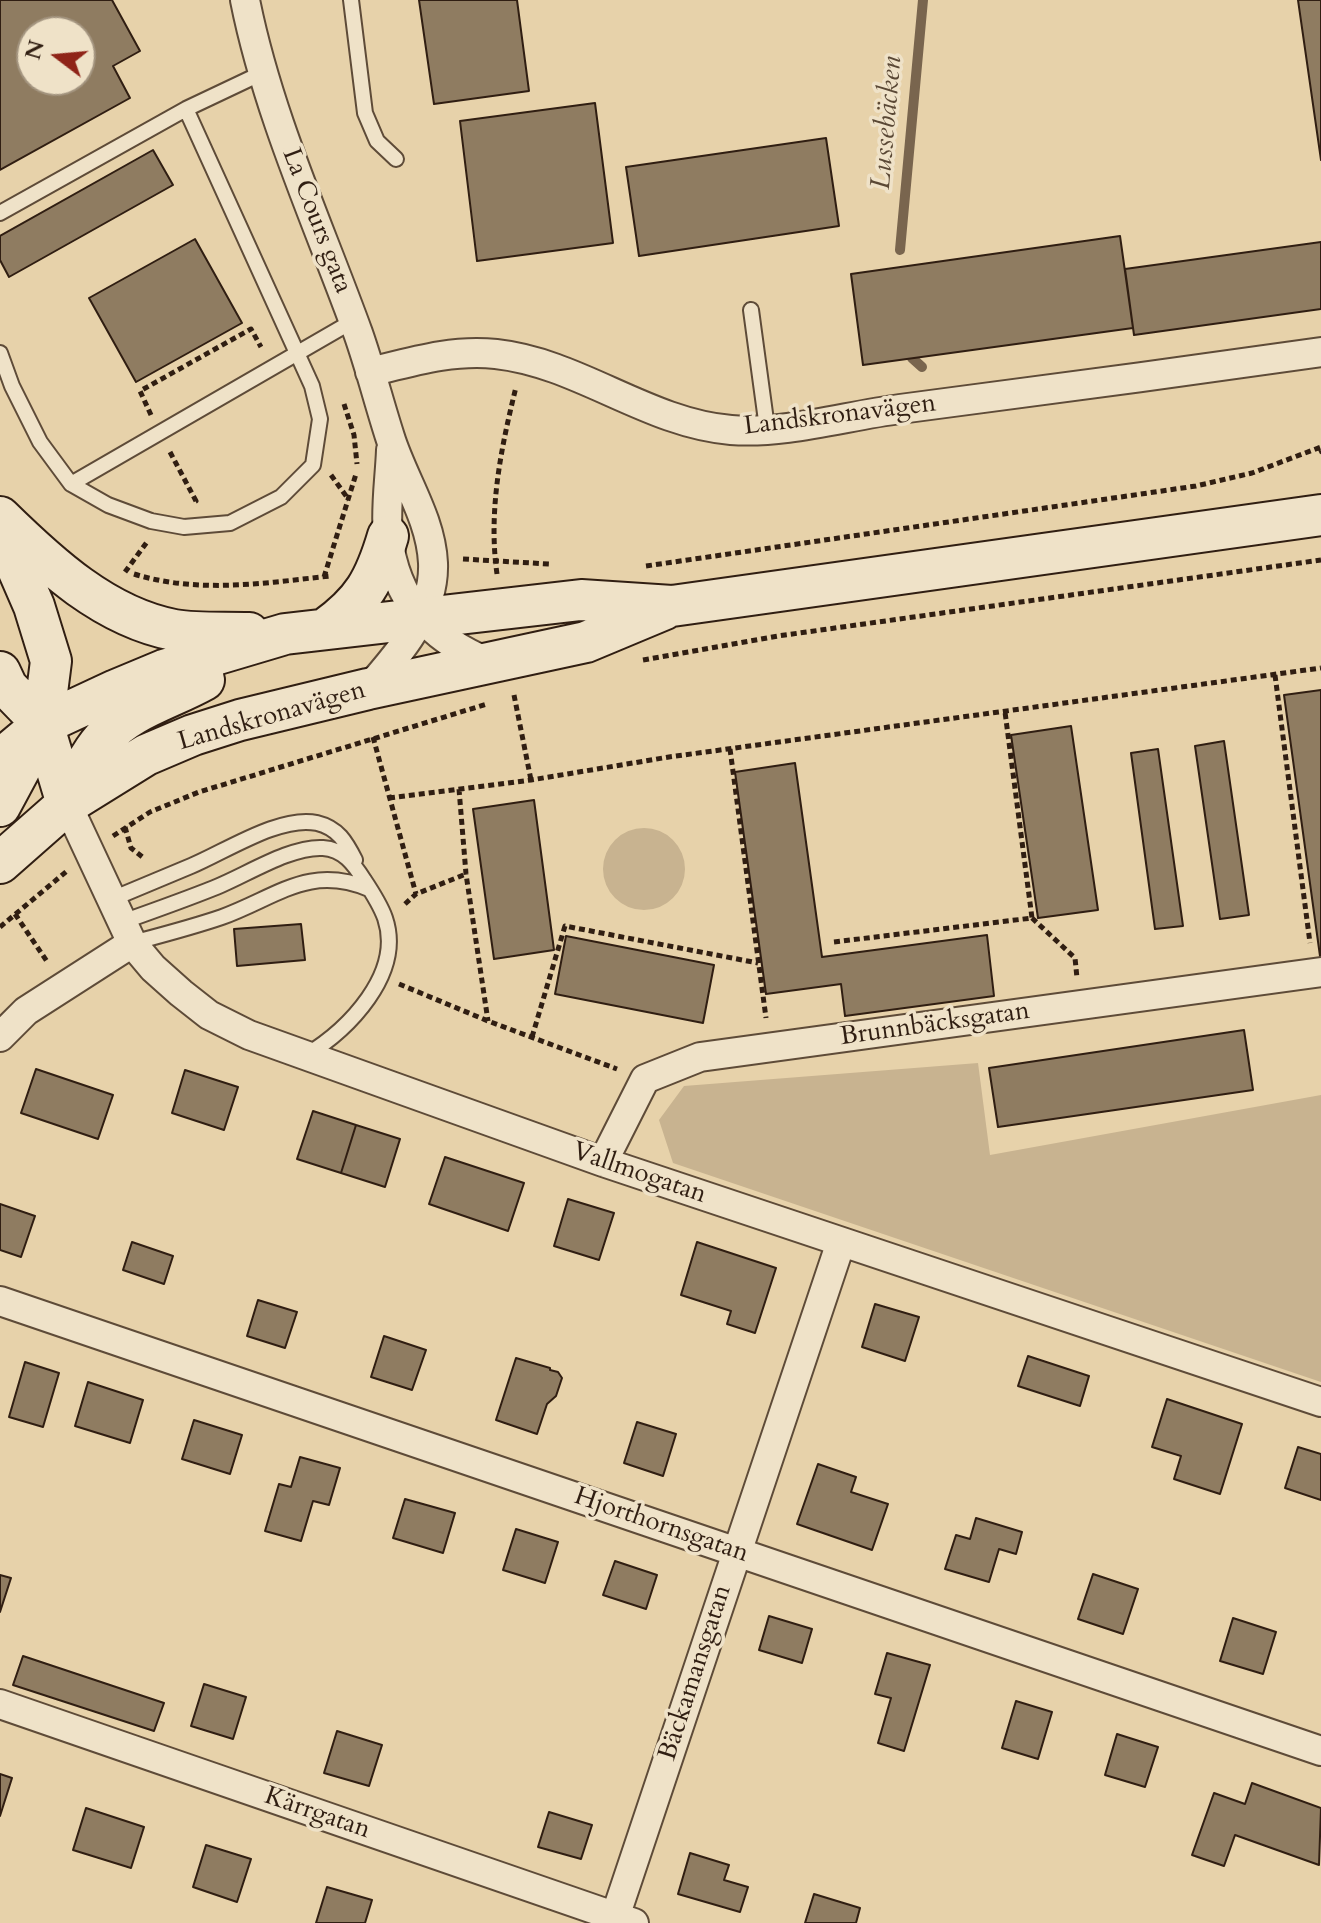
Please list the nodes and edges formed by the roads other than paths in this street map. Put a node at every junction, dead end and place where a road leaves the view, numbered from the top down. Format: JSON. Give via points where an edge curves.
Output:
{"nodes":[{"id":1,"x":245,"y":0,"type":"edge"},
{"id":2,"x":351,"y":0,"type":"edge"},
{"id":3,"x":262,"y":73,"type":"junction"},
{"id":4,"x":186,"y":109,"type":"junction"},
{"id":5,"x":396,"y":159,"type":"dead end"},
{"id":6,"x":0,"y":213,"type":"edge"},
{"id":7,"x":751,"y":310,"type":"dead end"},
{"id":8,"x":353,"y":321,"type":"junction"},
{"id":9,"x":298,"y":352,"type":"junction"},
{"id":10,"x":1321,"y":352,"type":"edge"},
{"id":11,"x":0,"y":353,"type":"edge"},
{"id":12,"x":370,"y":372,"type":"junction"},
{"id":13,"x":767,"y":428,"type":"junction"},
{"id":14,"x":391,"y":441,"type":"junction"},
{"id":15,"x":71,"y":484,"type":"junction"},
{"id":16,"x":1321,"y":515,"type":"edge"},
{"id":17,"x":0,"y":517,"type":"edge"},
{"id":18,"x":0,"y":538,"type":"edge"},
{"id":19,"x":383,"y":553,"type":"junction"},
{"id":20,"x":672,"y":606,"type":"junction"},
{"id":21,"x":420,"y":617,"type":"junction"},
{"id":22,"x":325,"y":629,"type":"junction"},
{"id":23,"x":285,"y":634,"type":"junction"},
{"id":24,"x":0,"y":672,"type":"edge"},
{"id":25,"x":494,"y":682,"type":"junction"},
{"id":26,"x":368,"y":689,"type":"junction"},
{"id":27,"x":43,"y":724,"type":"junction"},
{"id":28,"x":0,"y":760,"type":"edge"},
{"id":29,"x":67,"y":804,"type":"junction"},
{"id":30,"x":0,"y":806,"type":"edge"},
{"id":31,"x":0,"y":863,"type":"edge"},
{"id":32,"x":370,"y":889,"type":"junction"},
{"id":33,"x":122,"y":922,"type":"junction"},
{"id":34,"x":1318,"y":972,"type":"edge"},
{"id":35,"x":0,"y":1037,"type":"edge"},
{"id":36,"x":304,"y":1056,"type":"junction"},
{"id":37,"x":603,"y":1162,"type":"junction"},
{"id":38,"x":841,"y":1242,"type":"junction"},
{"id":39,"x":0,"y":1301,"type":"edge"},
{"id":40,"x":1321,"y":1402,"type":"edge"},
{"id":41,"x":737,"y":1552,"type":"junction"},
{"id":42,"x":0,"y":1704,"type":"edge"},
{"id":43,"x":1321,"y":1751,"type":"edge"},
{"id":44,"x":621,"y":1921,"type":"edge"}],
"edges":[{"from":1,"to":3,"type":"street","name":"La Cours gata"},
{"from":2,"to":5,"type":"lane","via":[[365,113],[377,141]]},
{"from":3,"to":4,"type":"lane"},
{"from":3,"to":8,"type":"street","name":"La Cours gata"},
{"from":4,"to":6,"type":"lane"},
{"from":4,"to":9,"type":"lane"},
{"from":7,"to":13,"type":"lane"},
{"from":8,"to":9,"type":"lane"},
{"from":8,"to":12,"type":"street","name":"La Cours gata"},
{"from":9,"to":15,"type":"lane"},
{"from":9,"to":15,"type":"lane","via":[[320,419],[313,465],[281,497],[230,523],[184,527],[108,505]]},
{"from":10,"to":13,"type":"street","name":"Landskronavägen"},
{"from":11,"to":15,"type":"lane","via":[[40,442]]},
{"from":12,"to":13,"type":"street","name":"Landskronavägen","via":[[438,356],[502,355],[551,367],[698,426]]},
{"from":12,"to":14,"type":"street","name":"La Cours gata"},
{"from":14,"to":19,"type":"street","name":"La Cours gata"},
{"from":14,"to":21,"type":"street","name":"La Cours gata","via":[[429,533],[433,563]]},
{"from":16,"to":20,"type":"main road","name":"Landskronavägen"},
{"from":17,"to":23,"type":"main road","via":[[82,588],[145,622],[176,630]]},
{"from":18,"to":27,"type":"main road","via":[[34,606],[51,661]]},
{"from":19,"to":21,"type":"street","name":"La Cours gata"},
{"from":19,"to":22,"type":"main road","via":[[361,599]]},
{"from":20,"to":21,"type":"main road","name":"Landskronavägen","via":[[581,600]]},
{"from":20,"to":25,"type":"main road","name":"Landskronavägen"},
{"from":21,"to":22,"type":"main road","name":"Landskronavägen"},
{"from":21,"to":25,"type":"street","name":"La Cours gata"},
{"from":21,"to":26,"type":"street","name":"La Cours gata","via":[[400,653]]},
{"from":22,"to":23,"type":"main road","name":"Landskronavägen"},
{"from":23,"to":27,"type":"main road","name":"Landskronavägen","via":[[164,670]]},
{"from":23,"to":29,"type":"main road","via":[[115,726],[101,741]]},
{"from":24,"to":27,"type":"main road","via":[[7,687]]},
{"from":25,"to":26,"type":"main road","name":"Landskronavägen"},
{"from":26,"to":29,"type":"main road","name":"Landskronavägen","via":[[193,735],[146,755]]},
{"from":27,"to":28,"type":"main road","name":"Landskronavägen"},
{"from":27,"to":29,"type":"main road"},
{"from":27,"to":30,"type":"main road"},
{"from":29,"to":31,"type":"main road"},
{"from":29,"to":33,"type":"street","name":"Vallmogatan"},
{"from":32,"to":33,"type":"lane","via":[[350,880],[316,879],[222,917]]},
{"from":32,"to":33,"type":"lane","via":[[341,853],[310,849]]},
{"from":32,"to":33,"type":"lane","via":[[343,838],[327,826],[301,822],[268,831]]},
{"from":32,"to":36,"type":"lane","via":[[386,920],[386,959],[380,975],[349,1021]]},
{"from":33,"to":35,"type":"street","via":[[63,987],[26,1011]]},
{"from":33,"to":36,"type":"street","name":"Vallmogatan","via":[[153,968],[209,1015]]},
{"from":34,"to":37,"type":"street","name":"Brunnbäcksgatan","via":[[700,1057],[645,1079]]},
{"from":36,"to":37,"type":"street","name":"Vallmogatan"},
{"from":37,"to":38,"type":"street","name":"Vallmogatan"},
{"from":38,"to":40,"type":"street","name":"Vallmogatan"},
{"from":38,"to":41,"type":"street","name":"Bäckamansgatan"},
{"from":39,"to":41,"type":"street","name":"Hjorthornsgatan"},
{"from":41,"to":43,"type":"street","name":"Hjorthornsgatan"},
{"from":41,"to":44,"type":"street","name":"Bäckamansgatan"},
{"from":42,"to":44,"type":"street","name":"Kärrgatan"}]}
